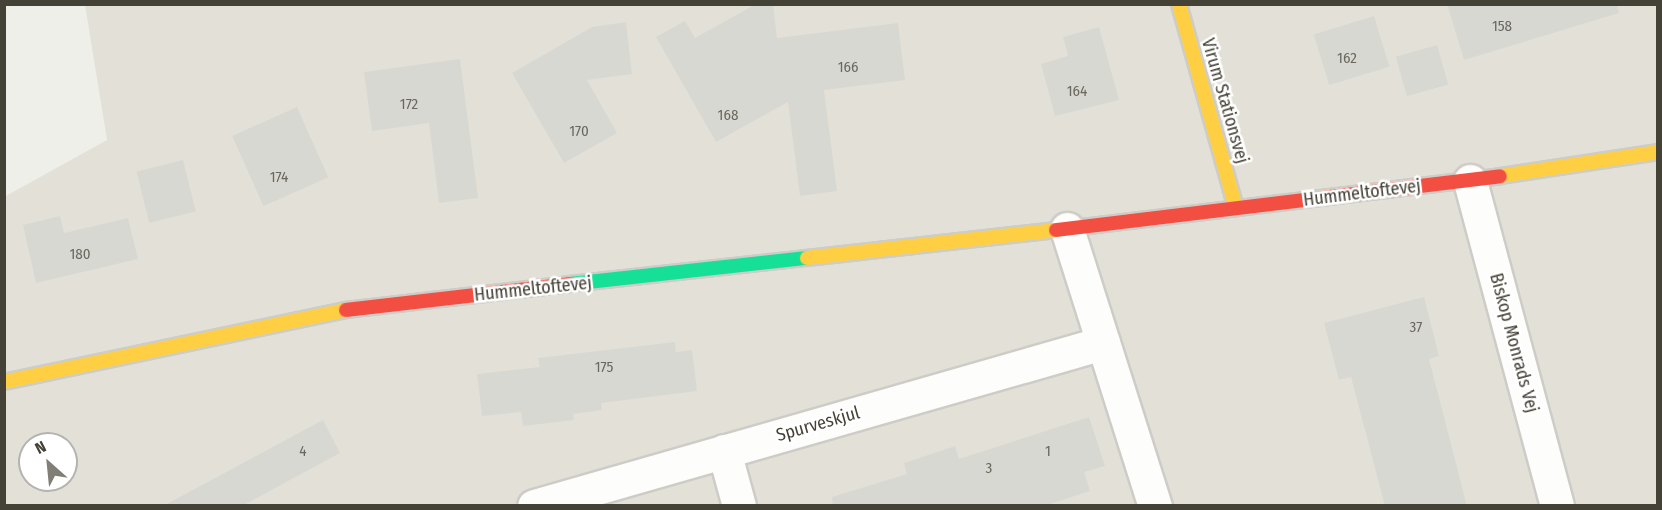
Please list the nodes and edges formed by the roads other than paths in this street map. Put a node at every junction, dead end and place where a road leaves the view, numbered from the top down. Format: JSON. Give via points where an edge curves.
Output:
{"nodes":[{"id":1,"x":1179,"y":4,"type":"edge"},
{"id":2,"x":1658,"y":152,"type":"edge"},
{"id":3,"x":1470,"y":181,"type":"junction"},
{"id":4,"x":1236,"y":208,"type":"junction"},
{"id":5,"x":1067,"y":229,"type":"junction"},
{"id":6,"x":1103,"y":343,"type":"junction"},
{"id":7,"x":4,"y":382,"type":"edge"},
{"id":8,"x":724,"y":451,"type":"junction"},
{"id":9,"x":534,"y":506,"type":"edge"},
{"id":10,"x":739,"y":506,"type":"edge"},
{"id":11,"x":1155,"y":506,"type":"edge"},
{"id":12,"x":1557,"y":506,"type":"edge"}],
"edges":[{"from":1,"to":4,"type":"street","name":"Virum Stationsvej"},
{"from":2,"to":3,"type":"street","name":"Hummeltoftevej"},
{"from":3,"to":4,"type":"street","name":"Hummeltoftevej"},
{"from":3,"to":12,"type":"street","name":"Biskop Monrads Vej"},
{"from":4,"to":5,"type":"street","name":"Hummeltoftevej"},
{"from":5,"to":6,"type":"street"},
{"from":5,"to":7,"type":"street","name":"Hummeltoftevej","via":[[342,310]]},
{"from":6,"to":8,"type":"street","name":"Spurveskjul"},
{"from":6,"to":11,"type":"street"},
{"from":8,"to":9,"type":"street","name":"Spurveskjul"},
{"from":8,"to":10,"type":"street"}]}
